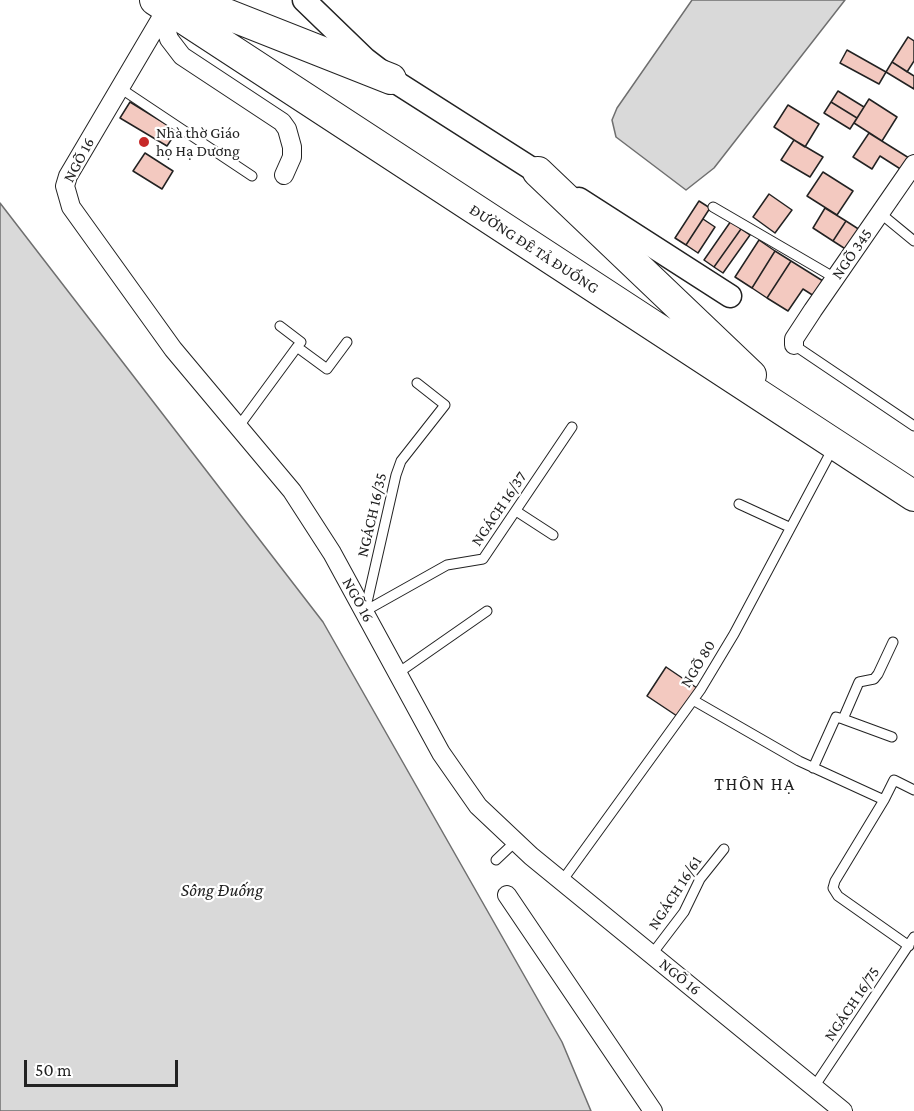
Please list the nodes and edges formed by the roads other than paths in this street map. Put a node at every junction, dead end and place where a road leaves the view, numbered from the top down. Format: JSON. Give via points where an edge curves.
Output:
{"nodes":[{"id":1,"x":304,"y":0,"type":"edge"},
{"id":2,"x":169,"y":6,"type":"edge"},
{"id":3,"x":391,"y":79,"type":"junction"},
{"id":4,"x":120,"y":88,"type":"junction"},
{"id":5,"x":299,"y":96,"type":"junction"},
{"id":6,"x":282,"y":122,"type":"junction"},
{"id":7,"x":914,"y":164,"type":"edge"},
{"id":8,"x":538,"y":172,"type":"junction"},
{"id":9,"x":284,"y":175,"type":"dead end"},
{"id":10,"x":252,"y":177,"type":"dead end"},
{"id":11,"x":713,"y":207,"type":"dead end"},
{"id":12,"x":880,"y":213,"type":"junction"},
{"id":13,"x":914,"y":241,"type":"edge"},
{"id":14,"x":835,"y":278,"type":"junction"},
{"id":15,"x":730,"y":296,"type":"dead end"},
{"id":16,"x":280,"y":326,"type":"dead end"},
{"id":17,"x":347,"y":342,"type":"dead end"},
{"id":18,"x":794,"y":345,"type":"joint"},
{"id":19,"x":297,"y":347,"type":"junction"},
{"id":20,"x":417,"y":383,"type":"dead end"},
{"id":21,"x":239,"y":426,"type":"junction"},
{"id":22,"x":914,"y":426,"type":"edge"},
{"id":23,"x":572,"y":427,"type":"dead end"},
{"id":24,"x":807,"y":429,"type":"junction"},
{"id":25,"x":834,"y":446,"type":"junction"},
{"id":26,"x":914,"y":496,"type":"edge"},
{"id":27,"x":740,"y":504,"type":"dead end"},
{"id":28,"x":516,"y":511,"type":"junction"},
{"id":29,"x":789,"y":527,"type":"junction"},
{"id":30,"x":553,"y":535,"type":"dead end"},
{"id":31,"x":365,"y":611,"type":"junction"},
{"id":32,"x":487,"y":612,"type":"dead end"},
{"id":33,"x":893,"y":642,"type":"dead end"},
{"id":34,"x":398,"y":673,"type":"junction"},
{"id":35,"x":693,"y":700,"type":"junction"},
{"id":36,"x":843,"y":719,"type":"junction"},
{"id":37,"x":892,"y":737,"type":"dead end"},
{"id":38,"x":813,"y":768,"type":"junction"},
{"id":39,"x":914,"y":790,"type":"edge"},
{"id":40,"x":884,"y":801,"type":"junction"},
{"id":41,"x":515,"y":842,"type":"junction"},
{"id":42,"x":724,"y":849,"type":"dead end"},
{"id":43,"x":496,"y":860,"type":"dead end"},
{"id":44,"x":562,"y":881,"type":"junction"},
{"id":45,"x":507,"y":895,"type":"dead end"},
{"id":46,"x":911,"y":947,"type":"edge"},
{"id":47,"x":651,"y":954,"type":"junction"},
{"id":48,"x":814,"y":1087,"type":"junction"},
{"id":49,"x":653,"y":1111,"type":"edge"},
{"id":50,"x":843,"y":1111,"type":"edge"}],
"edges":[{"from":1,"to":3,"type":"street"},
{"from":2,"to":3,"type":"main road"},
{"from":2,"to":4,"type":"street","name":"NGÕ 16"},
{"from":2,"to":5,"type":"main road","name":"ĐƯỜNG ĐÊ TẢ ĐUỐNG"},
{"from":2,"to":6,"type":"street","via":[[169,39],[182,56]]},
{"from":3,"to":8,"type":"street"},
{"from":4,"to":10,"type":"lane"},
{"from":4,"to":21,"type":"street","name":"NGÕ 16","via":[[68,177],[64,186],[66,197],[173,349]]},
{"from":5,"to":6,"type":"street"},
{"from":5,"to":24,"type":"main road","name":"ĐƯỜNG ĐÊ TẢ ĐUỐNG"},
{"from":6,"to":9,"type":"street","via":[[292,147]]},
{"from":7,"to":12,"type":"street","name":"NGÕ 345"},
{"from":8,"to":15,"type":"street"},
{"from":8,"to":24,"type":"main road"},
{"from":11,"to":14,"type":"lane"},
{"from":12,"to":13,"type":"lane"},
{"from":12,"to":14,"type":"street","name":"NGÕ 345"},
{"from":14,"to":18,"type":"street","name":"NGÕ 345"},
{"from":16,"to":19,"type":"lane","via":[[301,342]]},
{"from":17,"to":19,"type":"lane","via":[[327,369]]},
{"from":18,"to":22,"type":"lane"},
{"from":19,"to":21,"type":"lane"},
{"from":20,"to":31,"type":"lane","name":"NGÁCH 16/35","via":[[445,405],[401,461]]},
{"from":21,"to":31,"type":"street","name":"NGÕ 16","via":[[292,491]]},
{"from":23,"to":28,"type":"lane","name":"NGÁCH 16/37"},
{"from":24,"to":25,"type":"main road","name":"ĐƯỜNG ĐÊ TẢ ĐUỐNG"},
{"from":25,"to":26,"type":"main road","name":"ĐƯỜNG ĐÊ TẢ ĐUỐNG"},
{"from":25,"to":29,"type":"lane","name":"NGÕ 80"},
{"from":27,"to":29,"type":"lane"},
{"from":28,"to":30,"type":"lane"},
{"from":28,"to":31,"type":"lane","name":"NGÁCH 16/37","via":[[483,559],[447,565]]},
{"from":29,"to":35,"type":"lane","name":"NGÕ 80","via":[[734,634]]},
{"from":31,"to":34,"type":"street","name":"NGÕ 16"},
{"from":32,"to":34,"type":"lane"},
{"from":33,"to":36,"type":"lane","via":[[874,679],[863,680],[856,686]]},
{"from":34,"to":41,"type":"street","name":"NGÕ 16","via":[[458,781]]},
{"from":35,"to":38,"type":"lane"},
{"from":35,"to":44,"type":"lane","name":"NGÕ 80"},
{"from":36,"to":37,"type":"lane"},
{"from":36,"to":38,"type":"lane","via":[[836,717]]},
{"from":38,"to":40,"type":"lane"},
{"from":39,"to":40,"type":"lane","via":[[894,780]]},
{"from":40,"to":46,"type":"lane","via":[[833,888],[838,896]]},
{"from":41,"to":43,"type":"lane"},
{"from":41,"to":44,"type":"street","name":"NGÕ 16"},
{"from":42,"to":47,"type":"lane","name":"NGÁCH 16/61","via":[[699,879],[684,912]]},
{"from":44,"to":47,"type":"street","name":"NGÕ 16"},
{"from":45,"to":49,"type":"street"},
{"from":46,"to":48,"type":"lane","name":"NGÁCH 16/75"},
{"from":47,"to":48,"type":"street","name":"NGÕ 16"},
{"from":48,"to":50,"type":"street","name":"NGÕ 16"}]}
